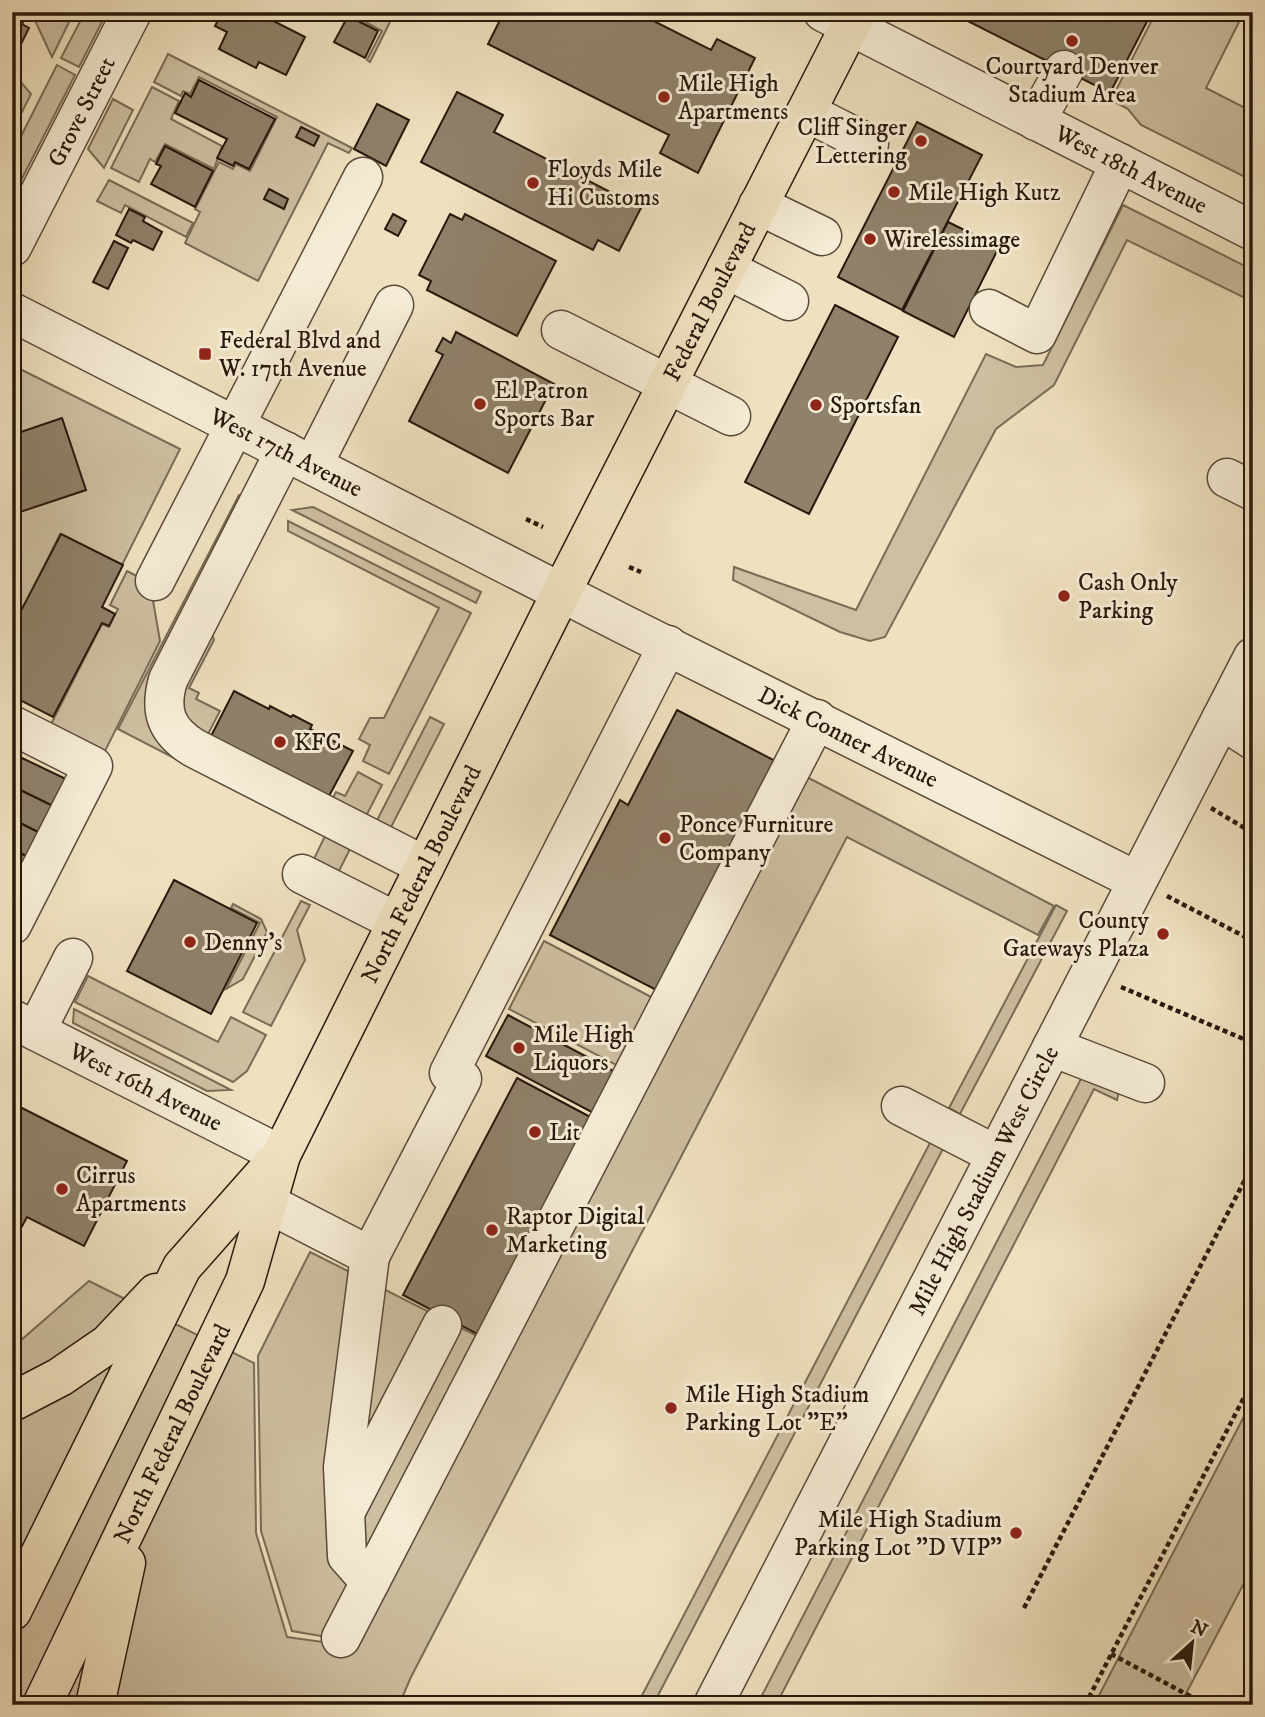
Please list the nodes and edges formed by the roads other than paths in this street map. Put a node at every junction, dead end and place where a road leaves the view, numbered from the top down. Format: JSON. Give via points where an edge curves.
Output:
{"nodes":[{"id":1,"x":132,"y":12,"type":"edge"},
{"id":2,"x":843,"y":17,"type":"edge"},
{"id":3,"x":1064,"y":71,"type":"dead end"},
{"id":4,"x":806,"y":112,"type":"junction"},
{"id":5,"x":1036,"y":121,"type":"junction"},
{"id":6,"x":869,"y":144,"type":"dead end"},
{"id":7,"x":1120,"y":163,"type":"junction"},
{"id":8,"x":363,"y":177,"type":"dead end"},
{"id":9,"x":758,"y":205,"type":"junction"},
{"id":10,"x":1253,"y":231,"type":"edge"},
{"id":11,"x":822,"y":236,"type":"dead end"},
{"id":12,"x":12,"y":247,"type":"edge"},
{"id":13,"x":726,"y":269,"type":"junction"},
{"id":14,"x":789,"y":302,"type":"dead end"},
{"id":15,"x":394,"y":305,"type":"dead end"},
{"id":16,"x":989,"y":309,"type":"dead end"},
{"id":17,"x":12,"y":312,"type":"edge"},
{"id":18,"x":561,"y":330,"type":"dead end"},
{"id":19,"x":667,"y":384,"type":"junction"},
{"id":20,"x":731,"y":416,"type":"dead end"},
{"id":21,"x":235,"y":426,"type":"junction"},
{"id":22,"x":299,"y":458,"type":"junction"},
{"id":23,"x":155,"y":581,"type":"dead end"},
{"id":24,"x":562,"y":591,"type":"junction"},
{"id":25,"x":668,"y":645,"type":"junction"},
{"id":26,"x":1253,"y":657,"type":"edge"},
{"id":27,"x":817,"y":719,"type":"junction"},
{"id":28,"x":1221,"y":719,"type":"junction"},
{"id":29,"x":12,"y":725,"type":"edge"},
{"id":30,"x":1253,"y":740,"type":"edge"},
{"id":31,"x":425,"y":866,"type":"junction"},
{"id":32,"x":302,"y":874,"type":"dead end"},
{"id":33,"x":1152,"y":889,"type":"junction"},
{"id":34,"x":397,"y":922,"type":"junction"},
{"id":35,"x":12,"y":925,"type":"edge"},
{"id":36,"x":74,"y":958,"type":"dead end"},
{"id":37,"x":24,"y":1025,"type":"edge"},
{"id":38,"x":1052,"y":1047,"type":"junction"},
{"id":39,"x":1145,"y":1083,"type":"dead end"},
{"id":40,"x":901,"y":1106,"type":"dead end"},
{"id":41,"x":281,"y":1155,"type":"junction"},
{"id":42,"x":996,"y":1155,"type":"junction"},
{"id":43,"x":267,"y":1203,"type":"junction"},
{"id":44,"x":370,"y":1255,"type":"junction"},
{"id":45,"x":181,"y":1267,"type":"junction"},
{"id":46,"x":442,"y":1325,"type":"dead end"},
{"id":47,"x":12,"y":1402,"type":"edge"},
{"id":48,"x":141,"y":1499,"type":"junction"},
{"id":49,"x":345,"y":1511,"type":"junction"},
{"id":50,"x":370,"y":1582,"type":"junction"},
{"id":51,"x":12,"y":1611,"type":"edge"},
{"id":52,"x":341,"y":1638,"type":"dead end"},
{"id":53,"x":42,"y":1705,"type":"edge"},
{"id":54,"x":95,"y":1705,"type":"edge"},
{"id":55,"x":713,"y":1705,"type":"edge"}],
"edges":[{"from":1,"to":12,"type":"street","name":"Grove Street"},
{"from":2,"to":4,"type":"main road","name":"Federal Boulevard"},
{"from":2,"to":5,"type":"street","name":"West 18th Avenue"},
{"from":3,"to":5,"type":"street"},
{"from":4,"to":6,"type":"street"},
{"from":4,"to":9,"type":"main road","name":"Federal Boulevard"},
{"from":5,"to":7,"type":"street","name":"West 18th Avenue"},
{"from":7,"to":10,"type":"street","name":"West 18th Avenue"},
{"from":7,"to":16,"type":"street","via":[[1037,334]]},
{"from":8,"to":21,"type":"street"},
{"from":9,"to":11,"type":"street"},
{"from":9,"to":13,"type":"main road","name":"Federal Boulevard"},
{"from":13,"to":14,"type":"street"},
{"from":13,"to":19,"type":"main road","name":"Federal Boulevard"},
{"from":15,"to":22,"type":"street"},
{"from":17,"to":21,"type":"street","name":"West 17th Avenue"},
{"from":18,"to":19,"type":"street"},
{"from":19,"to":20,"type":"street"},
{"from":19,"to":24,"type":"main road","name":"Federal Boulevard"},
{"from":21,"to":22,"type":"street","name":"West 17th Avenue"},
{"from":21,"to":23,"type":"street"},
{"from":22,"to":24,"type":"street","name":"West 17th Avenue"},
{"from":22,"to":31,"type":"street","via":[[204,610],[168,680],[163,695],[167,719],[180,740]]},
{"from":24,"to":25,"type":"street","name":"Dick Conner Avenue"},
{"from":24,"to":31,"type":"main road","name":"North Federal Boulevard"},
{"from":25,"to":27,"type":"street","name":"Dick Conner Avenue"},
{"from":25,"to":44,"type":"street","via":[[449,1073],[461,1079]]},
{"from":26,"to":28,"type":"street","name":"Mile High Stadium West Circle"},
{"from":27,"to":33,"type":"street","name":"Dick Conner Avenue"},
{"from":27,"to":50,"type":"street"},
{"from":28,"to":30,"type":"street"},
{"from":28,"to":33,"type":"street","name":"Mile High Stadium West Circle"},
{"from":29,"to":35,"type":"street","via":[[93,766]]},
{"from":31,"to":34,"type":"main road","name":"North Federal Boulevard"},
{"from":32,"to":34,"type":"street"},
{"from":33,"to":38,"type":"street","name":"Mile High Stadium West Circle"},
{"from":34,"to":41,"type":"main road","name":"North Federal Boulevard"},
{"from":36,"to":37,"type":"street"},
{"from":37,"to":41,"type":"street","name":"West 16th Avenue"},
{"from":38,"to":39,"type":"street"},
{"from":38,"to":42,"type":"street","name":"Mile High Stadium West Circle"},
{"from":40,"to":42,"type":"street"},
{"from":41,"to":43,"type":"main road","name":"North Federal Boulevard"},
{"from":41,"to":45,"type":"main road","name":"North Federal Boulevard"},
{"from":42,"to":55,"type":"street","name":"Mile High Stadium West Circle"},
{"from":43,"to":44,"type":"street"},
{"from":43,"to":48,"type":"main road","name":"North Federal Boulevard","via":[[245,1281]]},
{"from":44,"to":49,"type":"street","via":[[344,1467]]},
{"from":45,"to":47,"type":"main road","via":[[108,1344]]},
{"from":45,"to":51,"type":"main road","name":"North Federal Boulevard"},
{"from":46,"to":49,"type":"street"},
{"from":48,"to":53,"type":"main road","name":"North Federal Boulevard"},
{"from":48,"to":54,"type":"main road"},
{"from":49,"to":50,"type":"street","via":[[347,1556]]},
{"from":50,"to":52,"type":"street"}]}
